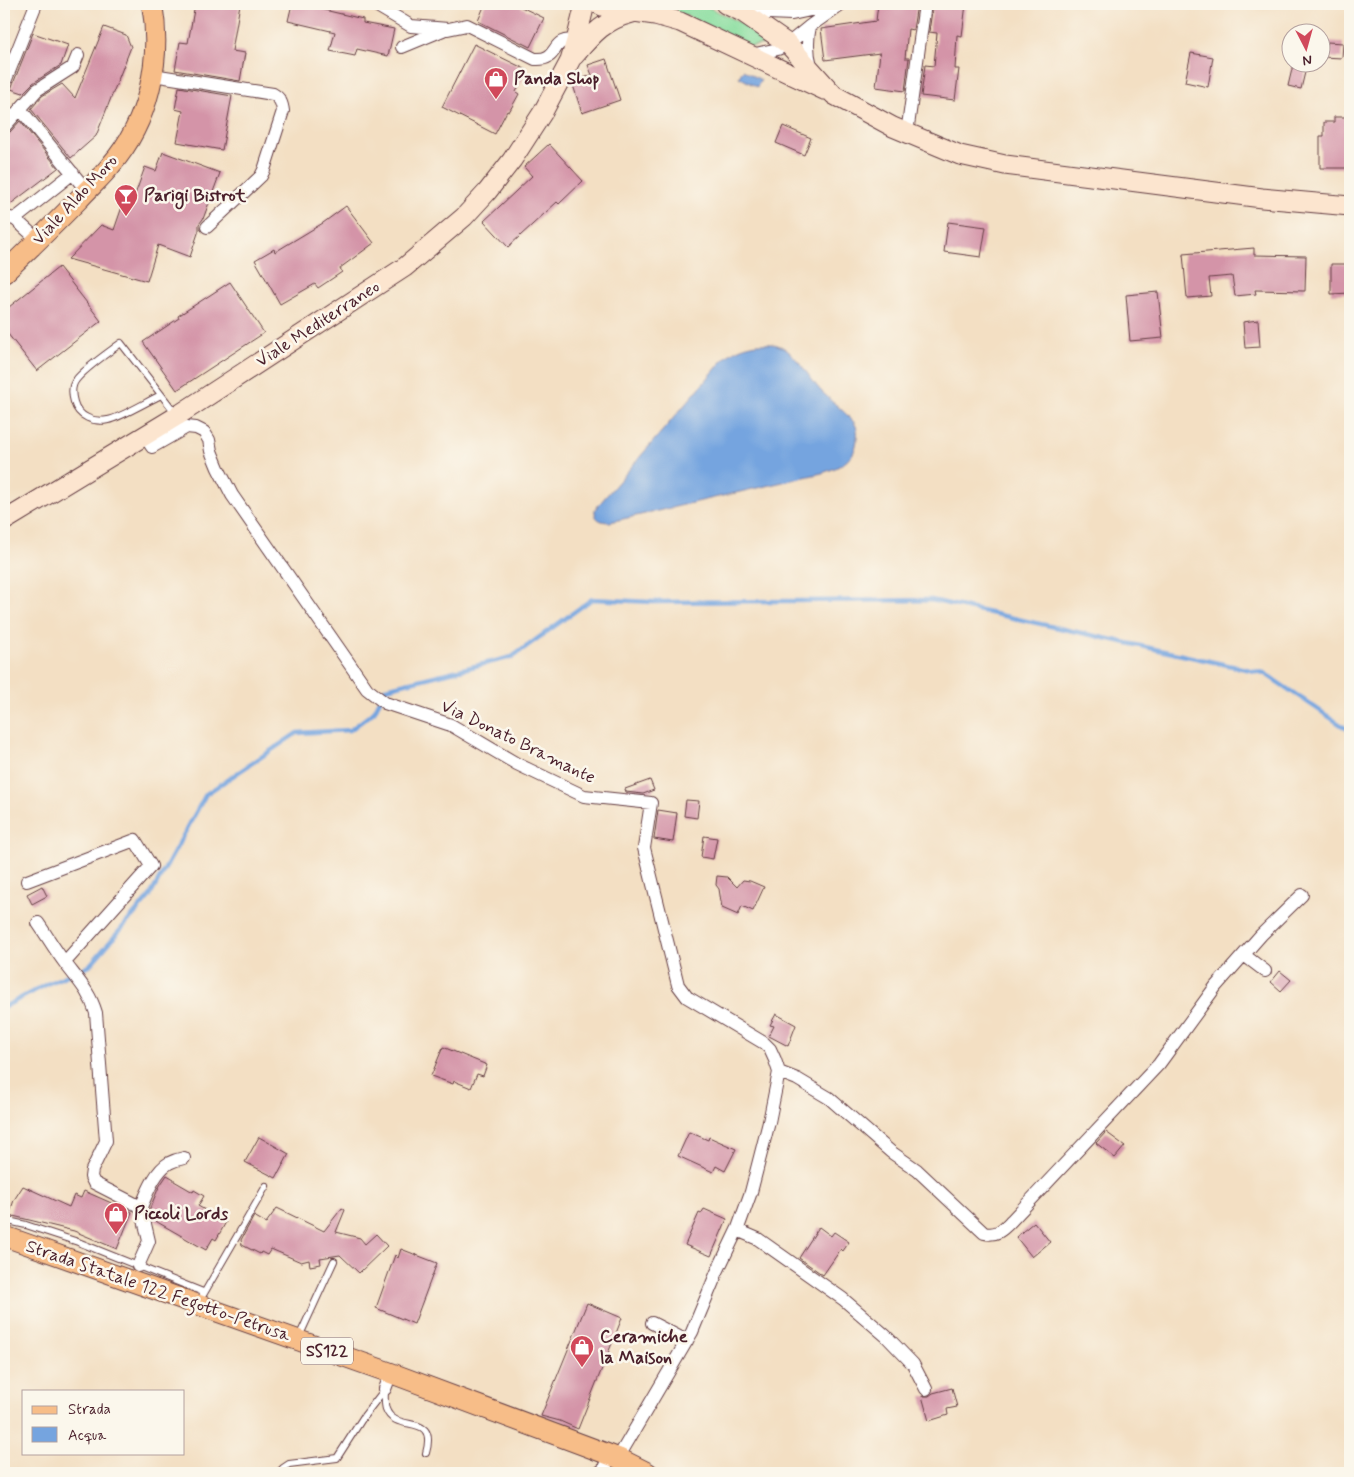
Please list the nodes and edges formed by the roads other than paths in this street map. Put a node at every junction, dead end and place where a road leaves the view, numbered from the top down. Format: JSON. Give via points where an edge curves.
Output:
{"nodes":[{"id":1,"x":36,"y":4,"type":"edge"},
{"id":2,"x":152,"y":4,"type":"edge"},
{"id":3,"x":374,"y":4,"type":"edge"},
{"id":4,"x":840,"y":4,"type":"edge"},
{"id":5,"x":925,"y":4,"type":"edge"},
{"id":6,"x":582,"y":7,"type":"edge"},
{"id":7,"x":734,"y":8,"type":"edge"},
{"id":8,"x":622,"y":9,"type":"edge"},
{"id":9,"x":810,"y":26,"type":"junction"},
{"id":10,"x":448,"y":29,"type":"junction"},
{"id":11,"x":576,"y":41,"type":"junction"},
{"id":12,"x":788,"y":44,"type":"junction"},
{"id":13,"x":402,"y":46,"type":"dead end"},
{"id":14,"x":78,"y":55,"type":"dead end"},
{"id":15,"x":751,"y":55,"type":"junction"},
{"id":16,"x":570,"y":61,"type":"junction"},
{"id":17,"x":812,"y":71,"type":"junction"},
{"id":18,"x":153,"y":75,"type":"junction"},
{"id":19,"x":4,"y":84,"type":"edge"},
{"id":20,"x":834,"y":95,"type":"junction"},
{"id":21,"x":21,"y":110,"type":"junction"},
{"id":22,"x":4,"y":127,"type":"edge"},
{"id":23,"x":907,"y":133,"type":"junction"},
{"id":24,"x":73,"y":173,"type":"junction"},
{"id":25,"x":87,"y":191,"type":"junction"},
{"id":26,"x":1350,"y":206,"type":"edge"},
{"id":27,"x":10,"y":218,"type":"edge"},
{"id":28,"x":207,"y":227,"type":"dead end"},
{"id":29,"x":38,"y":240,"type":"junction"},
{"id":30,"x":4,"y":273,"type":"edge"},
{"id":31,"x":160,"y":395,"type":"junction"},
{"id":32,"x":177,"y":416,"type":"junction"},
{"id":33,"x":144,"y":436,"type":"junction"},
{"id":34,"x":4,"y":521,"type":"edge"},
{"id":35,"x":27,"y":881,"type":"dead end"},
{"id":36,"x":1302,"y":895,"type":"dead end"},
{"id":37,"x":38,"y":923,"type":"dead end"},
{"id":38,"x":1244,"y":954,"type":"junction"},
{"id":39,"x":65,"y":962,"type":"junction"},
{"id":40,"x":1265,"y":971,"type":"dead end"},
{"id":41,"x":779,"y":1072,"type":"junction"},
{"id":42,"x":184,"y":1158,"type":"dead end"},
{"id":43,"x":266,"y":1186,"type":"dead end"},
{"id":44,"x":141,"y":1207,"type":"junction"},
{"id":45,"x":4,"y":1220,"type":"edge"},
{"id":46,"x":737,"y":1230,"type":"junction"},
{"id":47,"x":4,"y":1236,"type":"edge"},
{"id":48,"x":334,"y":1261,"type":"dead end"},
{"id":49,"x":138,"y":1266,"type":"junction"},
{"id":50,"x":201,"y":1299,"type":"junction"},
{"id":51,"x":652,"y":1323,"type":"dead end"},
{"id":52,"x":298,"y":1340,"type":"junction"},
{"id":53,"x":687,"y":1341,"type":"junction"},
{"id":54,"x":388,"y":1381,"type":"junction"},
{"id":55,"x":926,"y":1389,"type":"dead end"},
{"id":56,"x":426,"y":1453,"type":"dead end"},
{"id":57,"x":614,"y":1457,"type":"junction"},
{"id":58,"x":278,"y":1473,"type":"edge"},
{"id":59,"x":599,"y":1473,"type":"edge"},
{"id":60,"x":648,"y":1473,"type":"edge"}],
"edges":[{"from":1,"to":19,"type":"street"},
{"from":2,"to":18,"type":"main road","name":"Viale Aldo Moro","via":[[156,30]]},
{"from":3,"to":10,"type":"street","via":[[411,26]]},
{"from":4,"to":7,"type":"street","via":[[792,14]]},
{"from":4,"to":9,"type":"street"},
{"from":5,"to":23,"type":"street"},
{"from":6,"to":11,"type":"street","name":"Viale Mediterraneo"},
{"from":7,"to":12,"type":"street"},
{"from":8,"to":15,"type":"street","via":[[680,22]]},
{"from":8,"to":16,"type":"street","name":"Viale Mediterraneo","via":[[597,30]]},
{"from":9,"to":12,"type":"street"},
{"from":9,"to":17,"type":"street","via":[[807,52]]},
{"from":10,"to":11,"type":"street","via":[[467,25],[535,59],[544,60],[559,42],[567,39]]},
{"from":10,"to":13,"type":"street"},
{"from":11,"to":16,"type":"street","name":"Viale Mediterraneo"},
{"from":12,"to":15,"type":"street"},
{"from":12,"to":17,"type":"street"},
{"from":14,"to":21,"type":"street","via":[[73,67],[37,90]]},
{"from":15,"to":20,"type":"street"},
{"from":16,"to":32,"type":"street","name":"Viale Mediterraneo","via":[[512,160],[464,217],[405,267]]},
{"from":17,"to":20,"type":"street"},
{"from":18,"to":25,"type":"main road","name":"Viale Aldo Moro","via":[[146,103],[132,134],[112,164]]},
{"from":18,"to":28,"type":"street","via":[[273,94],[283,105],[261,176]]},
{"from":20,"to":23,"type":"street"},
{"from":21,"to":22,"type":"street"},
{"from":21,"to":24,"type":"street"},
{"from":23,"to":26,"type":"street","via":[[960,155],[1005,165]]},
{"from":24,"to":25,"type":"street"},
{"from":24,"to":27,"type":"street"},
{"from":25,"to":29,"type":"main road","name":"Viale Aldo Moro"},
{"from":27,"to":29,"type":"street"},
{"from":29,"to":30,"type":"main road","name":"Viale Aldo Moro"},
{"from":31,"to":31,"type":"lane","via":[[111,420],[96,420],[78,412],[72,390],[76,379],[121,343]]},
{"from":31,"to":32,"type":"lane"},
{"from":32,"to":33,"type":"street","name":"Viale Mediterraneo"},
{"from":33,"to":34,"type":"street","name":"Viale Mediterraneo"},
{"from":33,"to":41,"type":"street","name":"Via Donato Bramante","via":[[152,448],[186,427],[204,432],[232,495],[367,689],[376,697],[450,725],[516,764],[584,796],[651,803],[644,848],[678,985],[687,997],[764,1042],[770,1048]]},
{"from":35,"to":39,"type":"street","via":[[136,840],[151,866]]},
{"from":36,"to":38,"type":"street"},
{"from":37,"to":39,"type":"street"},
{"from":38,"to":40,"type":"street"},
{"from":38,"to":41,"type":"street","via":[[1216,986],[1159,1064],[998,1233],[984,1233],[917,1170],[891,1152],[829,1098]]},
{"from":39,"to":44,"type":"street","via":[[88,992],[96,1012],[106,1141],[92,1170],[92,1180]]},
{"from":41,"to":46,"type":"street","via":[[751,1192]]},
{"from":42,"to":44,"type":"street","via":[[164,1167]]},
{"from":43,"to":50,"type":"lane"},
{"from":44,"to":49,"type":"street","via":[[149,1241]]},
{"from":45,"to":49,"type":"lane","via":[[78,1242]]},
{"from":46,"to":53,"type":"street"},
{"from":46,"to":55,"type":"street","via":[[758,1239],[843,1299],[886,1336],[912,1364]]},
{"from":47,"to":50,"type":"main road","name":"Strada Statale 122 Fegotto-Petrusa","number":"SS122"},
{"from":48,"to":52,"type":"lane"},
{"from":49,"to":50,"type":"lane"},
{"from":50,"to":52,"type":"main road","name":"Strada Statale 122 Fegotto-Petrusa","number":"SS122"},
{"from":51,"to":53,"type":"street"},
{"from":52,"to":54,"type":"main road","name":"Strada Statale 122 Fegotto-Petrusa","number":"SS122"},
{"from":53,"to":57,"type":"street"},
{"from":54,"to":56,"type":"lane","via":[[386,1408],[394,1419],[423,1427],[430,1441]]},
{"from":54,"to":57,"type":"main road","name":"Strada Statale 122 Fegotto-Petrusa","number":"SS122"},
{"from":54,"to":58,"type":"lane","via":[[337,1458],[289,1464]]},
{"from":57,"to":59,"type":"street"},
{"from":57,"to":60,"type":"main road","name":"Strada Statale 122 Fegotto-Petrusa","number":"SS122"}]}
